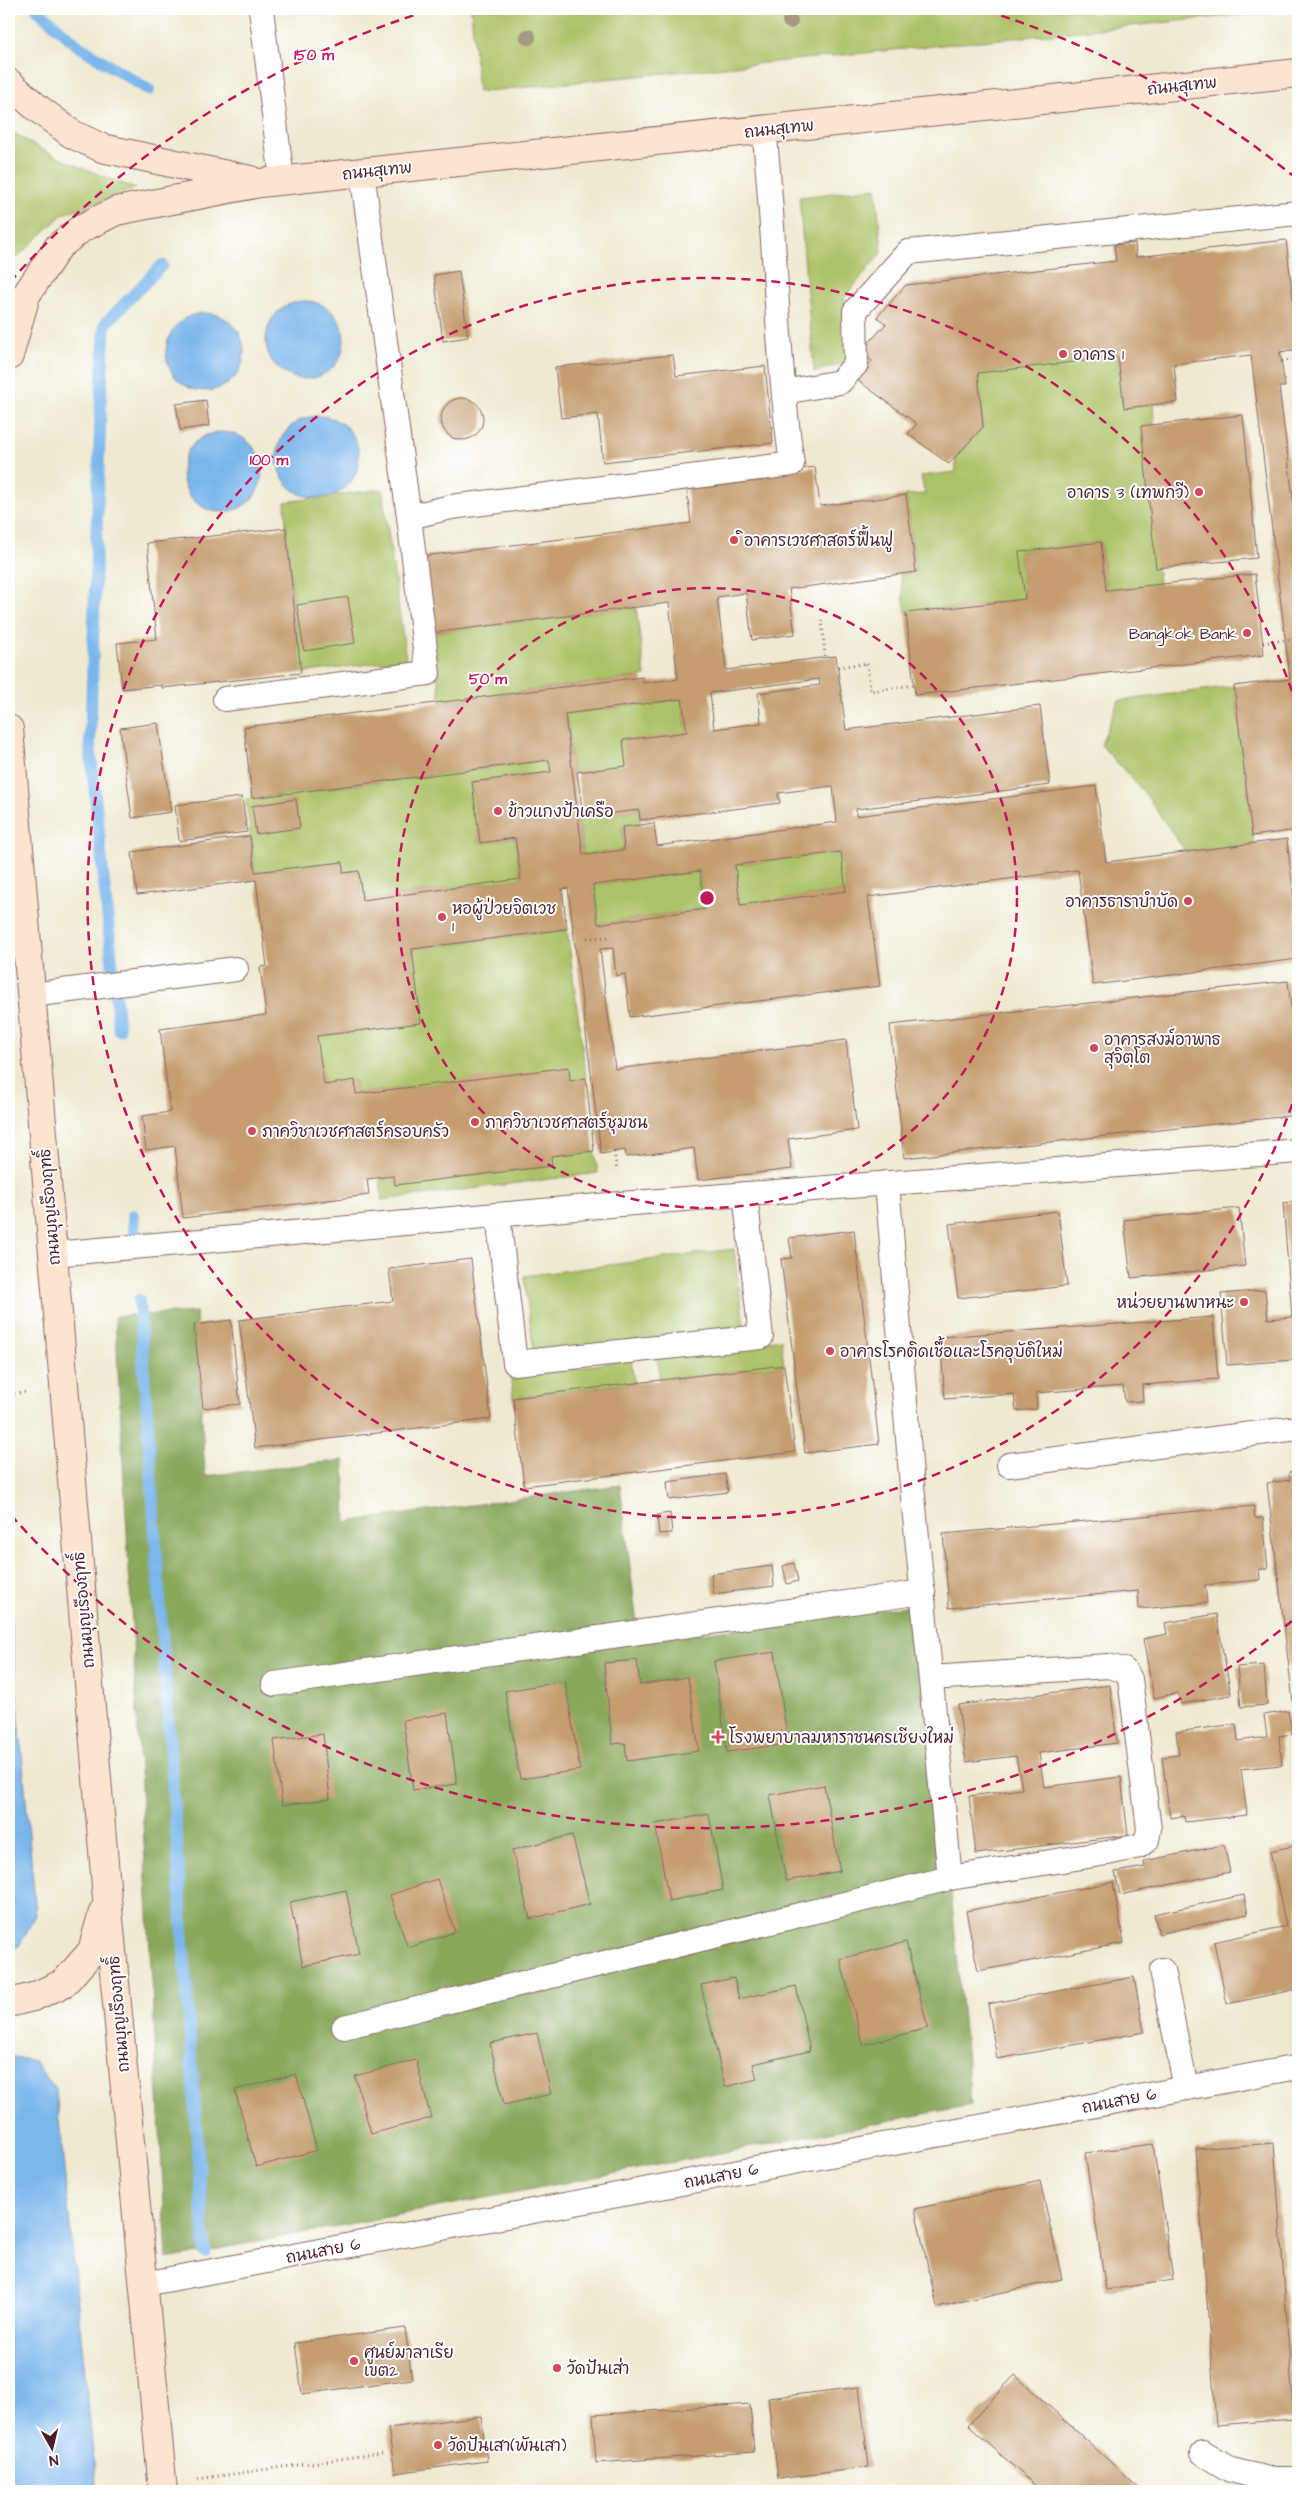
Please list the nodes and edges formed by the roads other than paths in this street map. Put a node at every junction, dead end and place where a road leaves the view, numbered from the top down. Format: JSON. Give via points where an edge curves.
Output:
{"nodes":[{"id":1,"x":261,"y":9,"type":"edge"},
{"id":2,"x":1298,"y":73,"type":"edge"},
{"id":3,"x":9,"y":83,"type":"edge"},
{"id":4,"x":764,"y":129,"type":"junction"},
{"id":5,"x":362,"y":172,"type":"junction"},
{"id":6,"x":271,"y":181,"type":"junction"},
{"id":7,"x":1298,"y":213,"type":"edge"},
{"id":8,"x":9,"y":356,"type":"edge"},
{"id":9,"x":784,"y":392,"type":"junction"},
{"id":10,"x":409,"y":517,"type":"junction"},
{"id":11,"x":225,"y":699,"type":"dead end"},
{"id":12,"x":9,"y":729,"type":"edge"},
{"id":13,"x":236,"y":969,"type":"dead end"},
{"id":14,"x":31,"y":995,"type":"junction"},
{"id":15,"x":1298,"y":1151,"type":"edge"},
{"id":16,"x":887,"y":1183,"type":"junction"},
{"id":17,"x":745,"y":1194,"type":"junction"},
{"id":18,"x":498,"y":1215,"type":"junction"},
{"id":19,"x":53,"y":1254,"type":"junction"},
{"id":20,"x":1298,"y":1428,"type":"edge"},
{"id":21,"x":1009,"y":1464,"type":"dead end"},
{"id":22,"x":922,"y":1592,"type":"junction"},
{"id":23,"x":931,"y":1678,"type":"junction"},
{"id":24,"x":274,"y":1684,"type":"dead end"},
{"id":25,"x":950,"y":1878,"type":"junction"},
{"id":26,"x":107,"y":1898,"type":"junction"},
{"id":27,"x":1162,"y":1970,"type":"dead end"},
{"id":28,"x":9,"y":2002,"type":"edge"},
{"id":29,"x":344,"y":2027,"type":"dead end"},
{"id":30,"x":1298,"y":2067,"type":"edge"},
{"id":31,"x":1186,"y":2088,"type":"junction"},
{"id":32,"x":144,"y":2284,"type":"junction"},
{"id":33,"x":1203,"y":2453,"type":"dead end"},
{"id":34,"x":1298,"y":2479,"type":"edge"},
{"id":35,"x":163,"y":2491,"type":"edge"}],
"edges":[{"from":1,"to":6,"type":"lane"},
{"from":2,"to":4,"type":"main road","name":"ถนนสุเทพ"},
{"from":3,"to":6,"type":"main road","name":"ถนนสุเทพ","via":[[72,134],[102,148]]},
{"from":4,"to":5,"type":"main road","name":"ถนนสุเทพ"},
{"from":4,"to":9,"type":"lane","via":[[772,198]]},
{"from":5,"to":6,"type":"main road","name":"ถนนสุเทพ"},
{"from":5,"to":10,"type":"lane"},
{"from":6,"to":8,"type":"main road","name":"ถนนสุเทพ","via":[[116,211],[82,228],[59,246],[26,295]]},
{"from":7,"to":9,"type":"lane","via":[[908,252],[855,311],[856,364],[840,382]]},
{"from":9,"to":10,"type":"lane","via":[[792,464],[451,507]]},
{"from":10,"to":11,"type":"lane","via":[[428,673]]},
{"from":12,"to":14,"type":"main road","name":"ถนนบุญเรืองฤทธิ์"},
{"from":13,"to":14,"type":"lane"},
{"from":14,"to":19,"type":"main road","name":"ถนนบุญเรืองฤทธิ์"},
{"from":15,"to":16,"type":"lane"},
{"from":16,"to":17,"type":"lane"},
{"from":16,"to":22,"type":"lane"},
{"from":17,"to":18,"type":"lane"},
{"from":17,"to":18,"type":"lane","via":[[761,1337],[515,1364]]},
{"from":18,"to":19,"type":"lane"},
{"from":19,"to":26,"type":"main road","name":"ถนนบุญเรืองฤทธิ์"},
{"from":20,"to":21,"type":"lane"},
{"from":22,"to":23,"type":"lane"},
{"from":22,"to":24,"type":"lane"},
{"from":23,"to":25,"type":"lane"},
{"from":23,"to":25,"type":"lane","via":[[1108,1666],[1124,1670],[1130,1679],[1149,1829],[1147,1840],[1139,1846]]},
{"from":25,"to":29,"type":"lane"},
{"from":26,"to":28,"type":"main road","via":[[92,1951],[64,1983],[33,1997]]},
{"from":26,"to":32,"type":"main road","name":"ถนนบุญเรืองฤทธิ์"},
{"from":27,"to":31,"type":"lane"},
{"from":30,"to":31,"type":"lane","name":"ถนนสาย 6"},
{"from":31,"to":32,"type":"lane","name":"ถนนสาย 6"},
{"from":32,"to":35,"type":"main road","name":"ถนนบุญเรืองฤทธิ์"},
{"from":33,"to":34,"type":"lane","via":[[1231,2470],[1268,2479]]}]}
